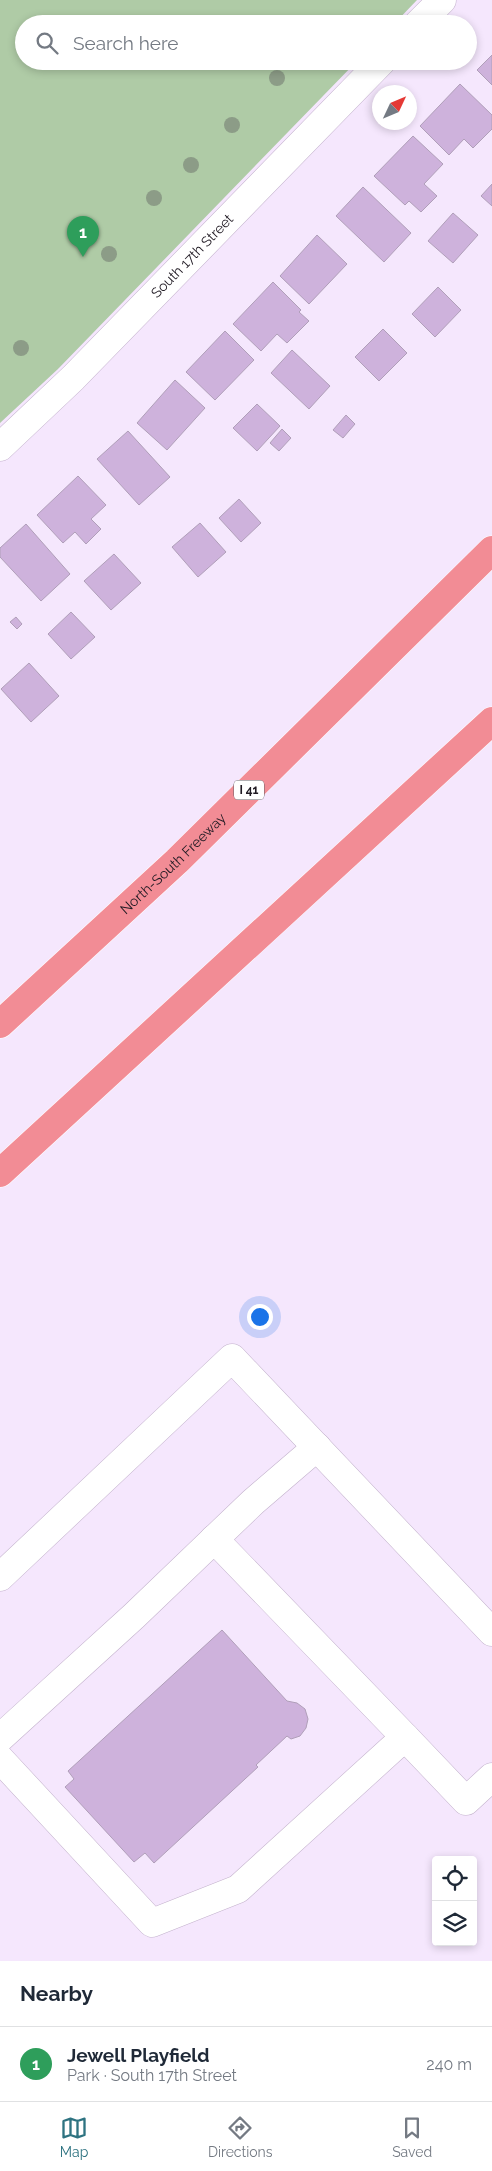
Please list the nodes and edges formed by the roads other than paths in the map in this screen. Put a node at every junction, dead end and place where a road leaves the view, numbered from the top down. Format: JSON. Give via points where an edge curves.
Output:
{"nodes":[{"id":1,"x":442,"y":0,"type":"edge"},
{"id":2,"x":427,"y":15,"type":"edge"},
{"id":3,"x":373,"y":70,"type":"edge"},
{"id":4,"x":0,"y":447,"type":"edge"},
{"id":5,"x":492,"y":550,"type":"edge"},
{"id":6,"x":492,"y":721,"type":"edge"},
{"id":7,"x":0,"y":1024,"type":"edge"},
{"id":8,"x":0,"y":1172,"type":"edge"},
{"id":9,"x":317,"y":1447,"type":"junction"},
{"id":10,"x":214,"y":1539,"type":"junction"},
{"id":11,"x":0,"y":1576,"type":"edge"},
{"id":12,"x":492,"y":1632,"type":"edge"},
{"id":13,"x":405,"y":1737,"type":"junction"},
{"id":14,"x":0,"y":1738,"type":"edge"},
{"id":15,"x":0,"y":1759,"type":"edge"},
{"id":16,"x":492,"y":1777,"type":"edge"}],
"edges":[{"from":1,"to":2,"type":"street"},
{"from":3,"to":4,"type":"street","name":"South 17th Street","via":[[73,378]]},
{"from":5,"to":7,"type":"highway","name":"North-South Freeway","number":"I 41","via":[[177,861]]},
{"from":6,"to":8,"type":"highway"},
{"from":9,"to":10,"type":"street"},
{"from":9,"to":11,"type":"street","via":[[232,1358]]},
{"from":9,"to":12,"type":"street"},
{"from":10,"to":13,"type":"street"},
{"from":10,"to":14,"type":"street"},
{"from":13,"to":15,"type":"street","via":[[238,1889],[152,1923]]},
{"from":13,"to":16,"type":"street","via":[[466,1801]]}]}
